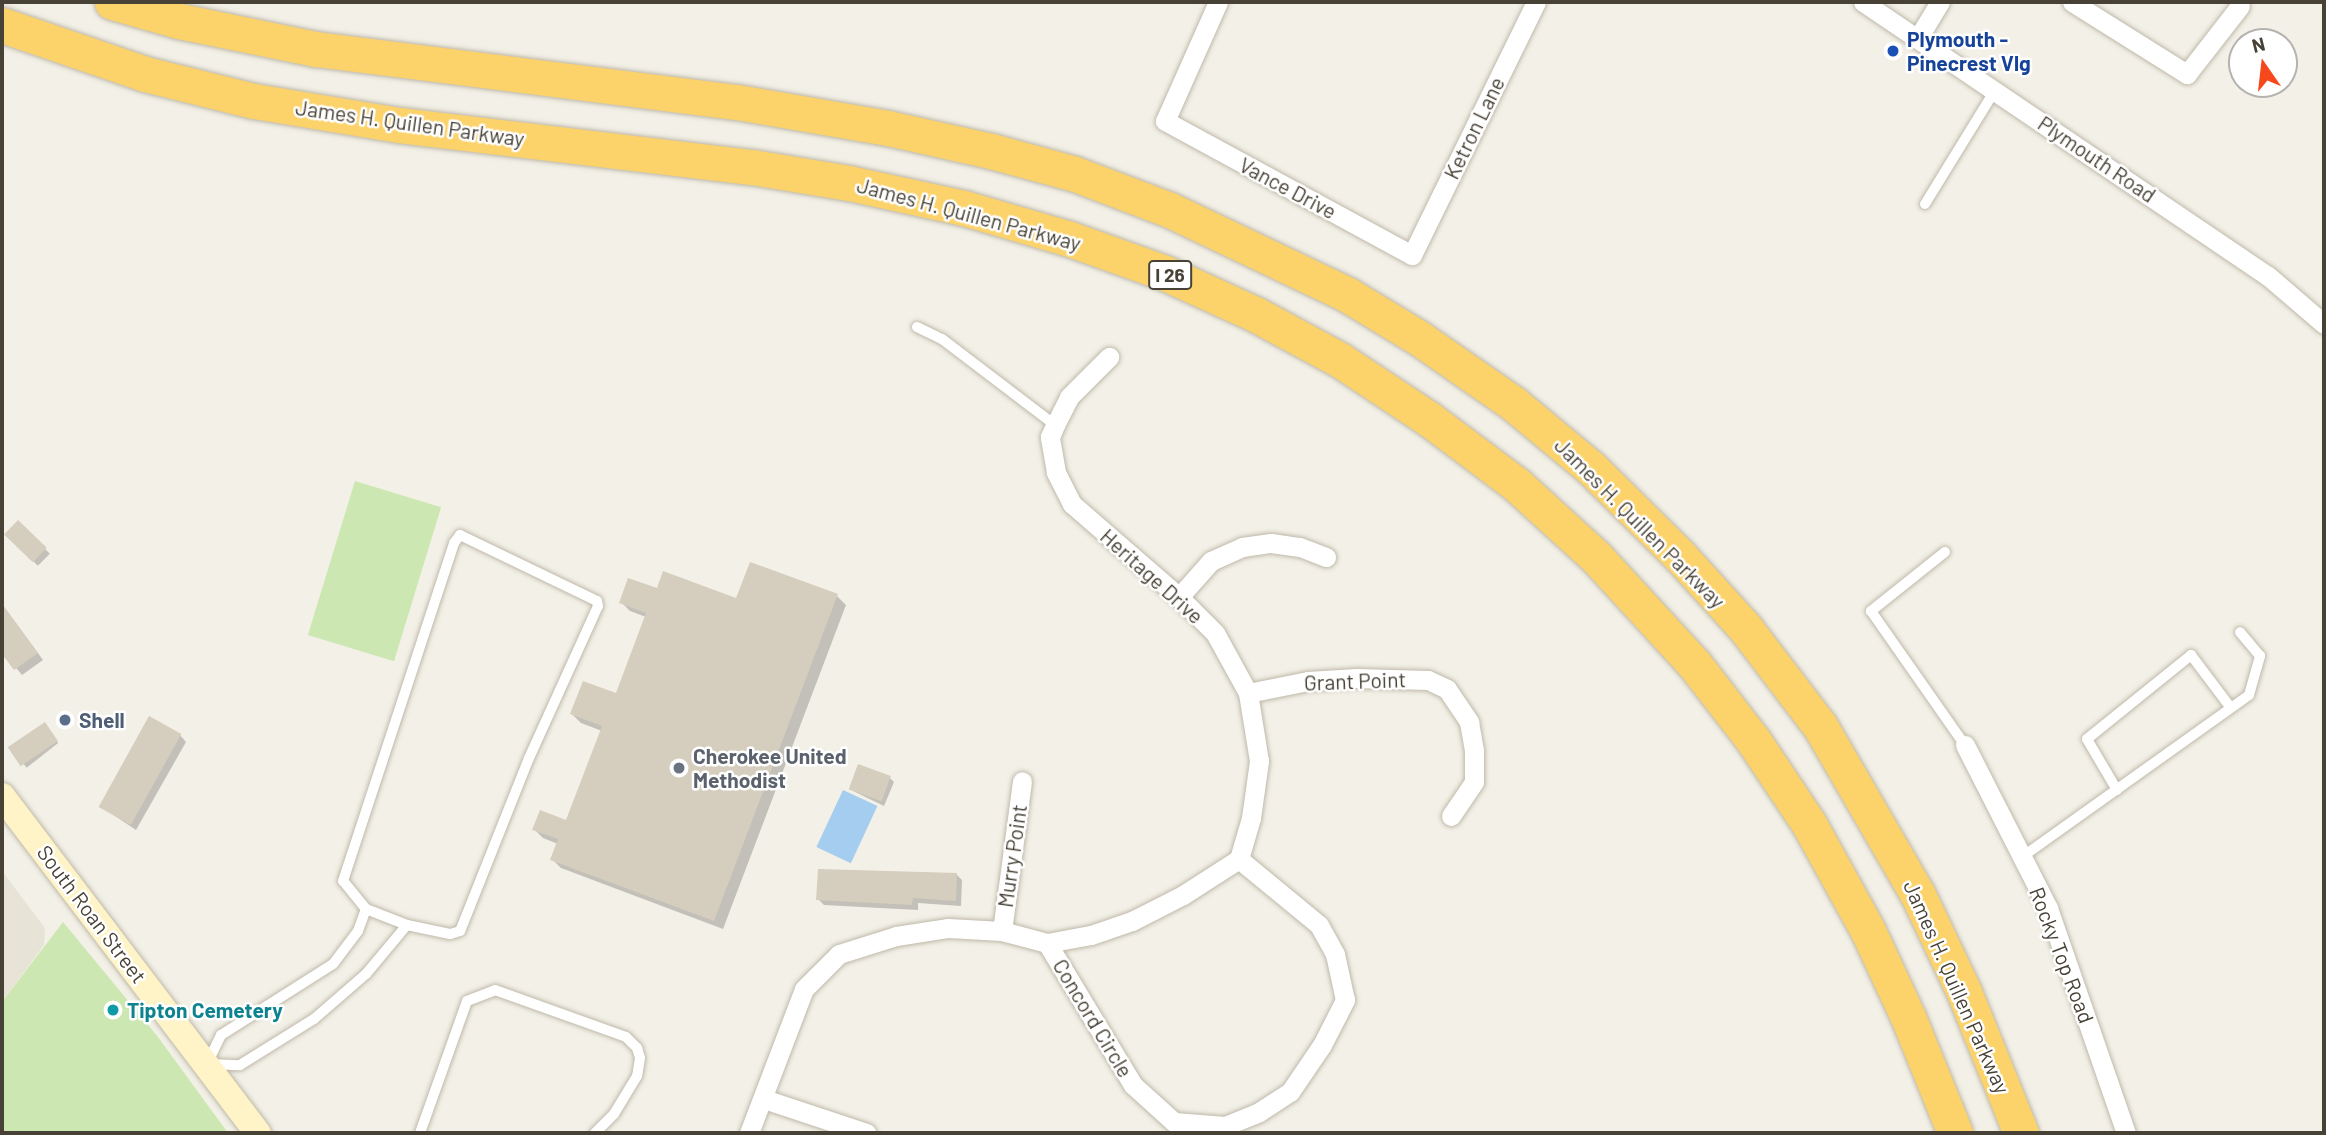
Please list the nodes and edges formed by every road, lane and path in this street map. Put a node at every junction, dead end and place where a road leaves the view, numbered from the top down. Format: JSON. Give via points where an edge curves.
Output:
{"nodes":[{"id":1,"x":112,"y":2,"type":"edge"},
{"id":2,"x":1218,"y":2,"type":"edge"},
{"id":3,"x":1536,"y":2,"type":"edge"},
{"id":4,"x":1863,"y":2,"type":"edge"},
{"id":5,"x":1940,"y":2,"type":"edge"},
{"id":6,"x":2072,"y":2,"type":"edge"},
{"id":7,"x":2240,"y":6,"type":"dead end"},
{"id":8,"x":2,"y":25,"type":"edge"},
{"id":9,"x":1918,"y":38,"type":"junction"},
{"id":10,"x":1996,"y":90,"type":"junction"},
{"id":11,"x":1925,"y":204,"type":"dead end"},
{"id":12,"x":1412,"y":255,"type":"joint"},
{"id":13,"x":2324,"y":324,"type":"edge"},
{"id":14,"x":917,"y":327,"type":"dead end"},
{"id":15,"x":1109,"y":357,"type":"dead end"},
{"id":16,"x":1055,"y":425,"type":"junction"},
{"id":17,"x":1945,"y":552,"type":"dead end"},
{"id":18,"x":1326,"y":557,"type":"dead end"},
{"id":19,"x":1179,"y":597,"type":"junction"},
{"id":20,"x":2240,"y":632,"type":"dead end"},
{"id":21,"x":1248,"y":693,"type":"junction"},
{"id":22,"x":2231,"y":708,"type":"junction"},
{"id":23,"x":1965,"y":745,"type":"joint"},
{"id":24,"x":1022,"y":781,"type":"dead end"},
{"id":25,"x":2117,"y":790,"type":"junction"},
{"id":26,"x":2,"y":796,"type":"edge"},
{"id":27,"x":1451,"y":816,"type":"dead end"},
{"id":28,"x":2022,"y":857,"type":"junction"},
{"id":29,"x":1239,"y":859,"type":"junction"},
{"id":30,"x":366,"y":909,"type":"junction"},
{"id":31,"x":407,"y":925,"type":"junction"},
{"id":32,"x":1002,"y":931,"type":"junction"},
{"id":33,"x":1048,"y":943,"type":"junction"},
{"id":34,"x":207,"y":1064,"type":"junction"},
{"id":35,"x":764,"y":1099,"type":"junction"},
{"id":36,"x":258,"y":1133,"type":"edge"},
{"id":37,"x":419,"y":1133,"type":"edge"},
{"id":38,"x":595,"y":1133,"type":"edge"},
{"id":39,"x":750,"y":1133,"type":"edge"},
{"id":40,"x":866,"y":1133,"type":"edge"},
{"id":41,"x":1955,"y":1133,"type":"edge"},
{"id":42,"x":2021,"y":1133,"type":"edge"},
{"id":43,"x":2126,"y":1133,"type":"edge"}],
"edges":[{"from":1,"to":42,"type":"highway","name":"James H. Quillen Parkway","via":[[316,49],[737,102],[990,151],[1075,174],[1170,210],[1348,295],[1514,404],[1591,468],[1746,629],[1820,726],[1918,895],[1964,992]]},
{"from":2,"to":12,"type":"street","name":"Vance Drive","via":[[1165,121]]},
{"from":3,"to":12,"type":"street","name":"Ketron Lane"},
{"from":4,"to":9,"type":"street","name":"Plymouth Road"},
{"from":5,"to":9,"type":"street"},
{"from":6,"to":7,"type":"street","via":[[2188,74]]},
{"from":8,"to":41,"type":"highway","name":"James H. Quillen Parkway","number":"I 26","via":[[145,74],[254,100],[400,125],[752,167],[964,208],[1165,273],[1340,360],[1516,484],[1597,558],[1695,665],[1753,740],[1816,836],[1880,956]]},
{"from":9,"to":10,"type":"street","name":"Plymouth Road"},
{"from":10,"to":11,"type":"lane"},
{"from":10,"to":13,"type":"street","name":"Plymouth Road","via":[[2269,276]]},
{"from":14,"to":16,"type":"lane","via":[[942,340]]},
{"from":15,"to":16,"type":"street","name":"Heritage Drive","via":[[1069,397]]},
{"from":16,"to":19,"type":"street","name":"Heritage Drive","via":[[1050,438],[1056,472],[1072,504]]},
{"from":17,"to":23,"type":"lane","via":[[1871,611]]},
{"from":18,"to":19,"type":"street","via":[[1271,542],[1242,547],[1211,561]]},
{"from":19,"to":21,"type":"street","name":"Heritage Drive","via":[[1215,633]]},
{"from":20,"to":22,"type":"lane","via":[[2260,656],[2249,695]]},
{"from":21,"to":27,"type":"street","name":"Grant Point","via":[[1308,681],[1356,678],[1428,680],[1447,690],[1468,722],[1474,750],[1474,782]]},
{"from":21,"to":29,"type":"street","name":"Heritage Drive","via":[[1259,761],[1251,818]]},
{"from":22,"to":25,"type":"lane"},
{"from":22,"to":25,"type":"lane","via":[[2191,655],[2087,739]]},
{"from":23,"to":28,"type":"street","name":"Rocky Top Road"},
{"from":24,"to":32,"type":"street","name":"Murry Point"},
{"from":25,"to":28,"type":"lane"},
{"from":26,"to":34,"type":"main road","name":"South Roan Street"},
{"from":28,"to":43,"type":"street","name":"Rocky Top Road","via":[[2048,908]]},
{"from":29,"to":33,"type":"street","via":[[1132,921]]},
{"from":29,"to":33,"type":"street","name":"Concord Circle","via":[[1319,925],[1335,954],[1345,1000],[1290,1092],[1259,1112],[1225,1126],[1174,1122],[1133,1085]]},
{"from":30,"to":31,"type":"lane"},
{"from":30,"to":31,"type":"lane","via":[[342,881],[460,535],[597,601],[598,606],[529,758],[460,931],[450,934]]},
{"from":30,"to":34,"type":"lane","via":[[358,931],[334,964],[221,1035]]},
{"from":31,"to":34,"type":"lane","via":[[366,974],[314,1019],[240,1065]]},
{"from":32,"to":33,"type":"street"},
{"from":32,"to":35,"type":"street","via":[[947,928],[896,936],[839,954],[804,989]]},
{"from":34,"to":36,"type":"main road","name":"South Roan Street"},
{"from":35,"to":39,"type":"street"},
{"from":35,"to":40,"type":"street"},
{"from":37,"to":38,"type":"lane","via":[[467,1001],[495,990],[626,1037],[637,1048],[637,1076],[614,1114]]}]}
